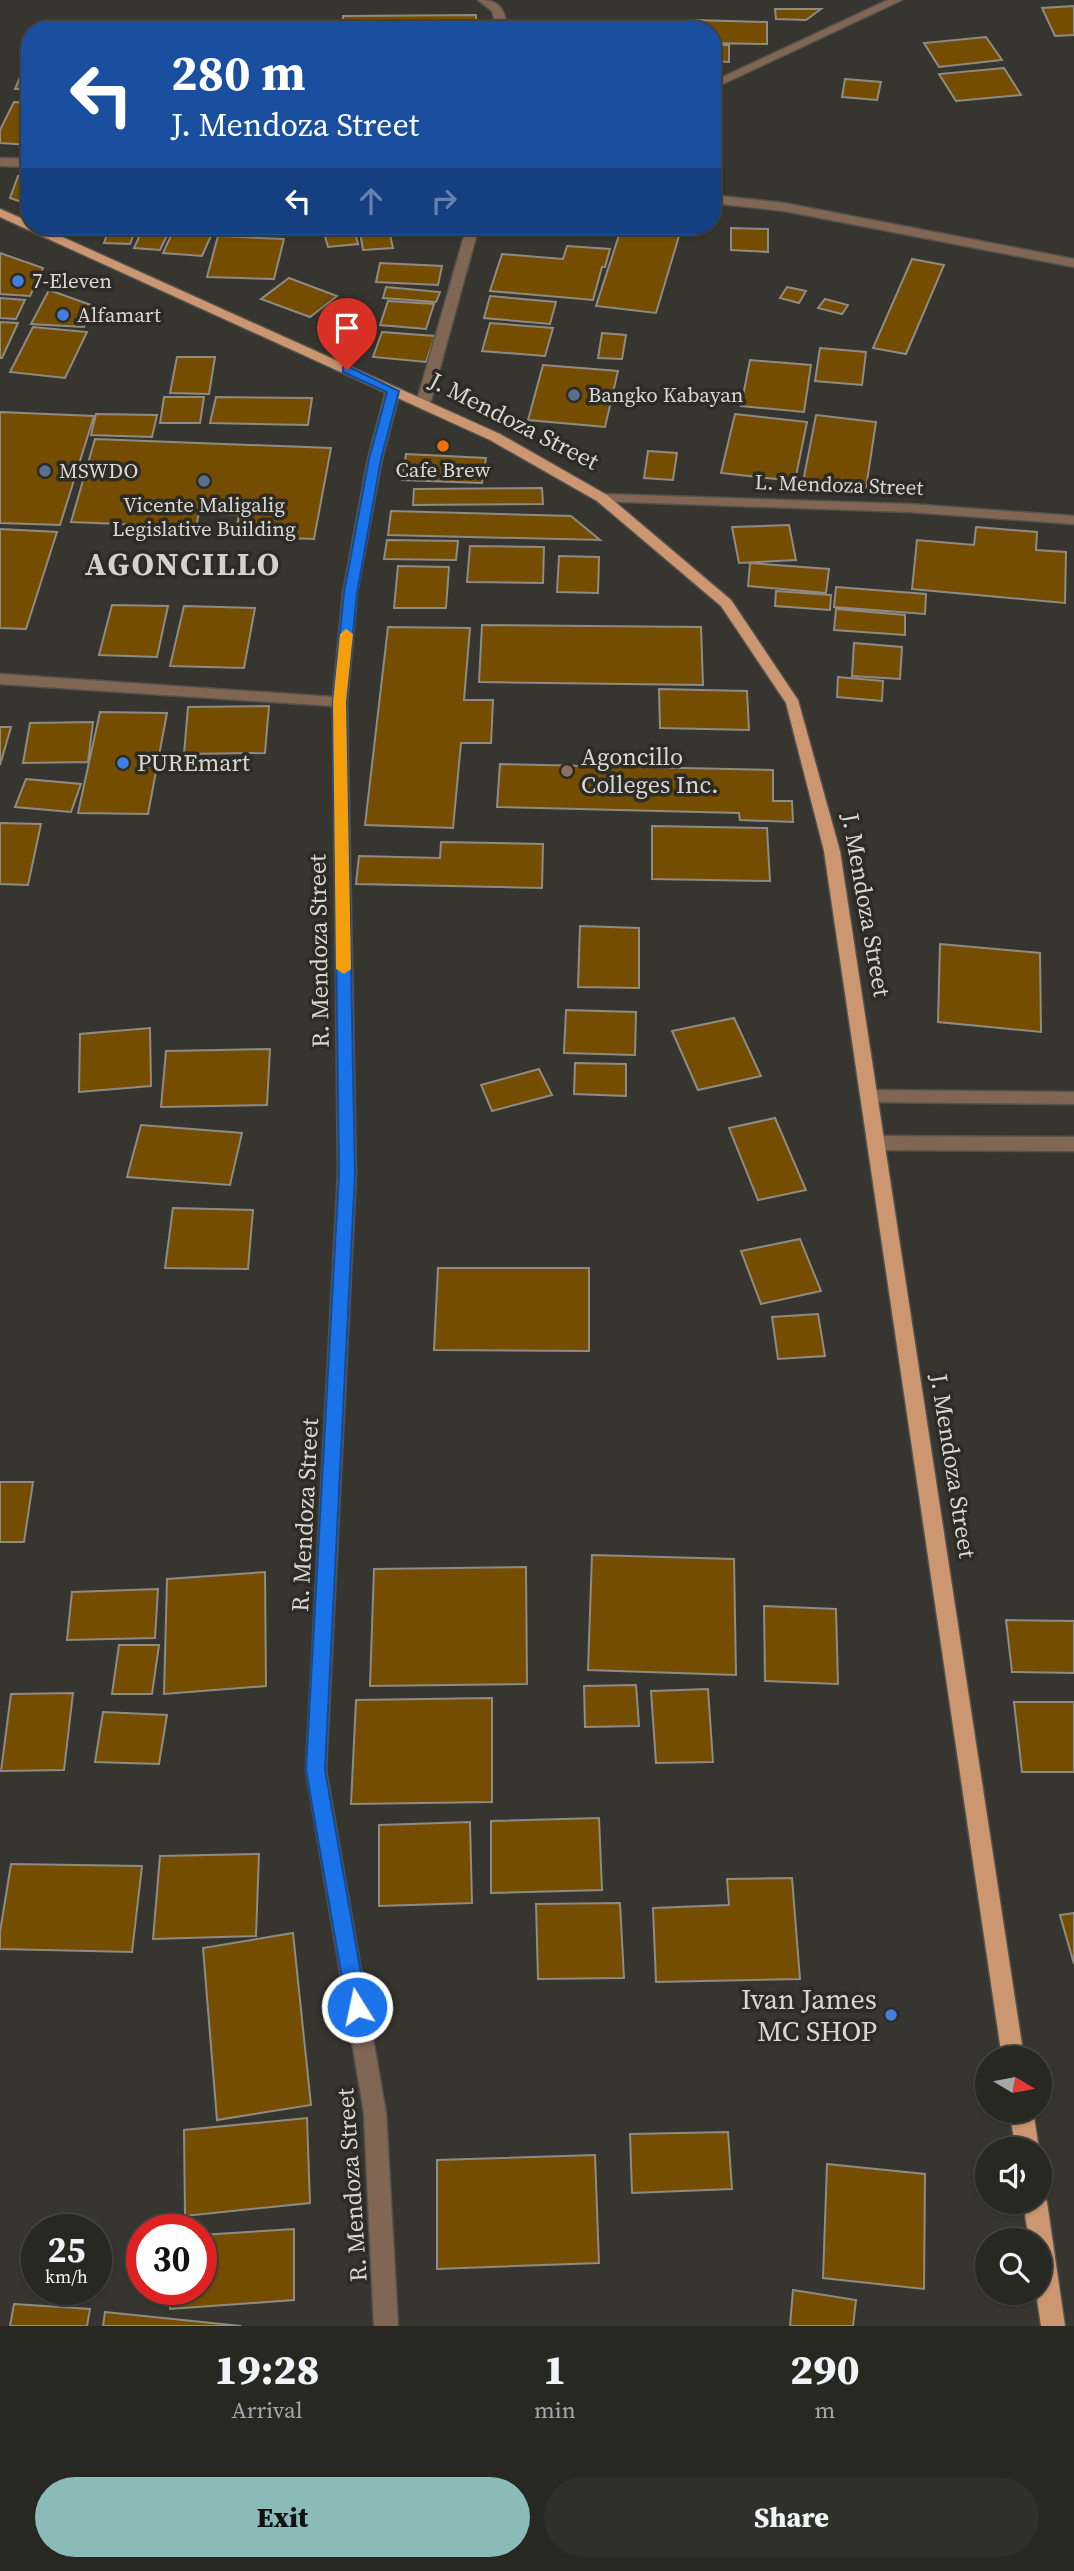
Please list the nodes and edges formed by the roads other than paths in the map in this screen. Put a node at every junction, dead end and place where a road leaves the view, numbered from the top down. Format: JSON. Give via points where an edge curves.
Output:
{"nodes":[{"id":1,"x":483,"y":0,"type":"edge"},
{"id":2,"x":897,"y":0,"type":"edge"},
{"id":3,"x":501,"y":21,"type":"edge"},
{"id":4,"x":721,"y":82,"type":"edge"},
{"id":5,"x":0,"y":162,"type":"edge"},
{"id":6,"x":21,"y":163,"type":"edge"},
{"id":7,"x":721,"y":200,"type":"edge"},
{"id":8,"x":0,"y":213,"type":"edge"},
{"id":9,"x":21,"y":223,"type":"edge"},
{"id":10,"x":49,"y":235,"type":"edge"},
{"id":11,"x":470,"y":235,"type":"edge"},
{"id":12,"x":1074,"y":263,"type":"edge"},
{"id":13,"x":393,"y":391,"type":"junction"},
{"id":14,"x":423,"y":404,"type":"junction"},
{"id":15,"x":602,"y":498,"type":"junction"},
{"id":16,"x":1074,"y":520,"type":"edge"},
{"id":17,"x":0,"y":679,"type":"edge"},
{"id":18,"x":340,"y":702,"type":"junction"},
{"id":19,"x":869,"y":1096,"type":"junction"},
{"id":20,"x":1074,"y":1098,"type":"edge"},
{"id":21,"x":876,"y":1143,"type":"junction"},
{"id":22,"x":1074,"y":1144,"type":"edge"},
{"id":23,"x":1011,"y":2046,"type":"edge"},
{"id":24,"x":1037,"y":2214,"type":"edge"},
{"id":25,"x":386,"y":2326,"type":"edge"},
{"id":26,"x":1053,"y":2326,"type":"edge"}],
"edges":[{"from":1,"to":3,"type":"street","via":[[497,9]]},
{"from":2,"to":4,"type":"street"},
{"from":5,"to":6,"type":"street"},
{"from":7,"to":12,"type":"street","via":[[784,207]]},
{"from":8,"to":9,"type":"main road","name":"J. Mendoza Street"},
{"from":10,"to":13,"type":"main road","name":"J. Mendoza Street"},
{"from":11,"to":14,"type":"street"},
{"from":13,"to":14,"type":"main road","name":"J. Mendoza Street"},
{"from":13,"to":18,"type":"street","name":"R. Mendoza Street","via":[[375,459],[351,593]]},
{"from":14,"to":15,"type":"main road","name":"J. Mendoza Street","via":[[495,437]]},
{"from":15,"to":16,"type":"street","name":"L. Mendoza Street","via":[[909,508]]},
{"from":15,"to":19,"type":"main road","name":"J. Mendoza Street","via":[[726,603],[793,703],[832,851]]},
{"from":17,"to":18,"type":"street"},
{"from":18,"to":25,"type":"street","name":"R. Mendoza Street","via":[[347,1174],[316,1770],[375,2113]]},
{"from":19,"to":20,"type":"street"},
{"from":19,"to":21,"type":"main road","name":"J. Mendoza Street"},
{"from":21,"to":22,"type":"street"},
{"from":21,"to":23,"type":"main road","name":"J. Mendoza Street"},
{"from":24,"to":26,"type":"main road"}]}
